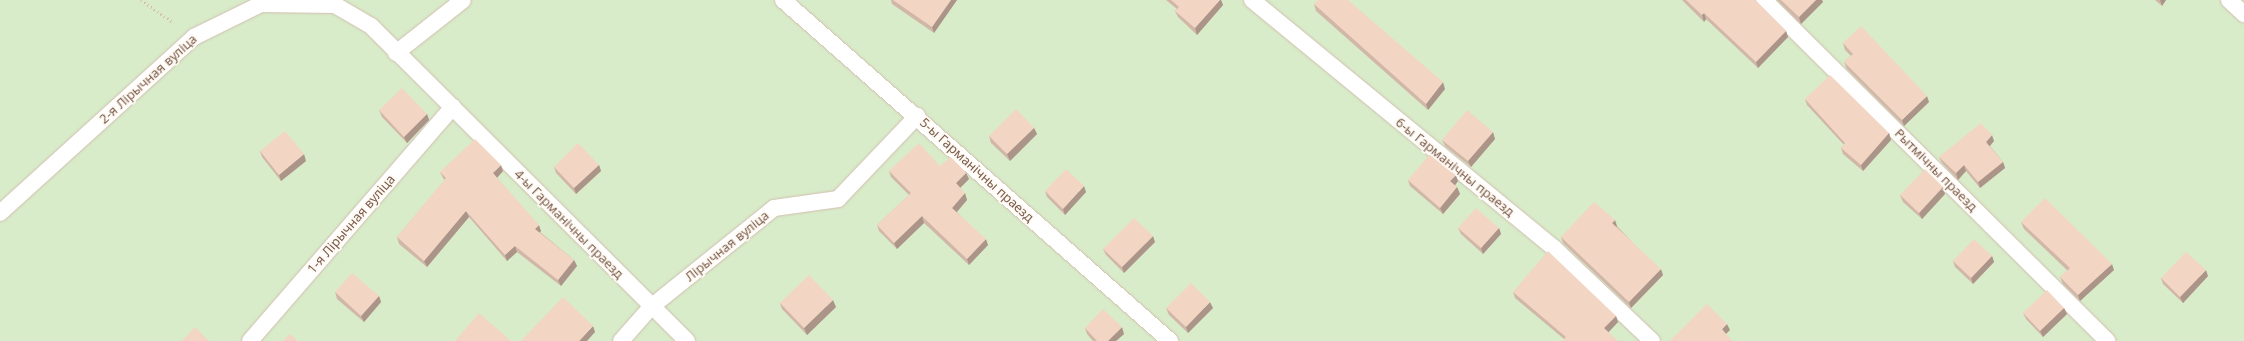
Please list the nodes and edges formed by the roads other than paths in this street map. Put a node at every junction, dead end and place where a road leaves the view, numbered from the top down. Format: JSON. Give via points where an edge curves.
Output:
{"nodes":[{"id":1,"x":463,"y":0,"type":"edge"},
{"id":2,"x":783,"y":0,"type":"edge"},
{"id":3,"x":1252,"y":0,"type":"edge"},
{"id":4,"x":1764,"y":0,"type":"edge"},
{"id":5,"x":2229,"y":0,"type":"edge"},
{"id":6,"x":2244,"y":14,"type":"edge"},
{"id":7,"x":396,"y":53,"type":"junction"},
{"id":8,"x":453,"y":107,"type":"junction"},
{"id":9,"x":917,"y":116,"type":"junction"},
{"id":10,"x":0,"y":213,"type":"edge"},
{"id":11,"x":651,"y":307,"type":"junction"},
{"id":12,"x":250,"y":341,"type":"edge"},
{"id":13,"x":621,"y":341,"type":"edge"},
{"id":14,"x":687,"y":341,"type":"edge"},
{"id":15,"x":1170,"y":341,"type":"edge"},
{"id":16,"x":1652,"y":341,"type":"edge"},
{"id":17,"x":2107,"y":341,"type":"edge"}],
"edges":[{"from":1,"to":7,"type":"lane"},
{"from":2,"to":9,"type":"lane","name":"5-ы Гарманічны праезд"},
{"from":3,"to":16,"type":"lane","name":"6-ы Гарманічны праезд","via":[[1554,248]]},
{"from":4,"to":17,"type":"lane","name":"Рытмічны праезд"},
{"from":5,"to":6,"type":"lane"},
{"from":7,"to":8,"type":"lane","name":"2-я Лірычная вуліца"},
{"from":7,"to":10,"type":"lane","name":"2-я Лірычная вуліца","via":[[371,26],[335,5],[261,4],[194,36]]},
{"from":8,"to":11,"type":"lane","name":"4-ы Гарманічны праезд"},
{"from":8,"to":12,"type":"lane","name":"1-я Лірычная вуліца"},
{"from":9,"to":11,"type":"lane","name":"Лірычная вуліца","via":[[838,199],[774,208]]},
{"from":9,"to":15,"type":"lane","name":"5-ы Гарманічны праезд"},
{"from":11,"to":13,"type":"lane","name":"Лірычная вуліца"},
{"from":11,"to":14,"type":"lane","name":"4-ы Гарманічны праезд"}]}
